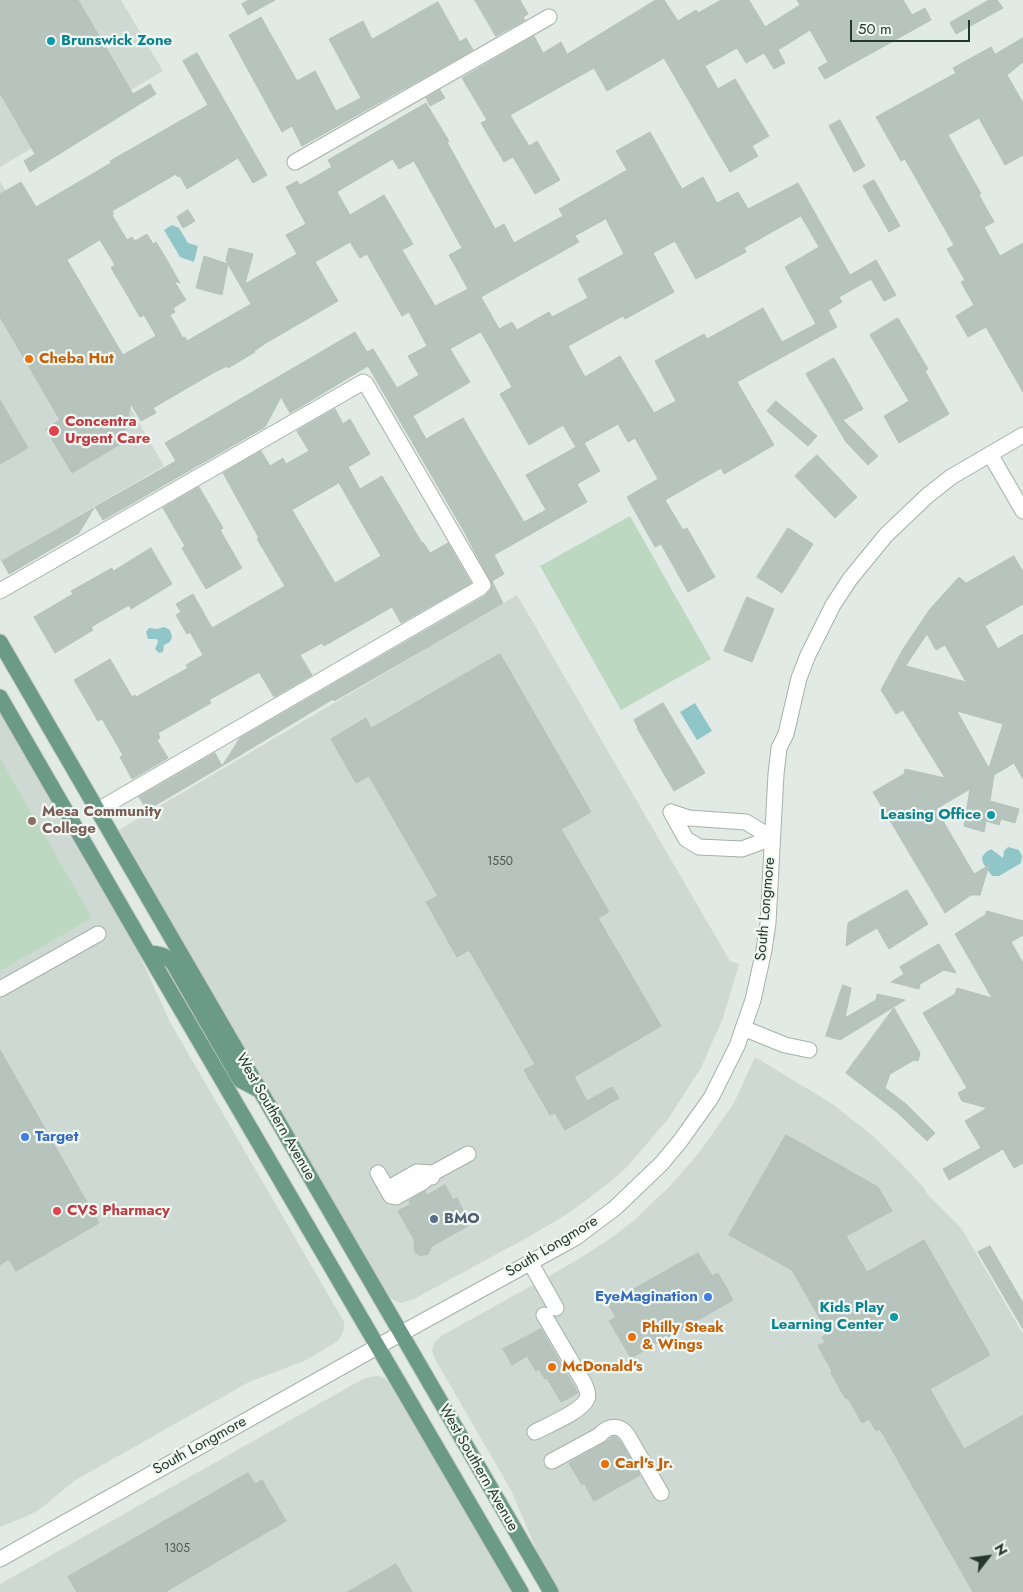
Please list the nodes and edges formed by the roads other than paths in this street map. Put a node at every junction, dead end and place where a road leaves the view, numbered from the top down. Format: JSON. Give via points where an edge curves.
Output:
{"nodes":[{"id":1,"x":549,"y":17,"type":"dead end"},
{"id":2,"x":295,"y":162,"type":"dead end"},
{"id":3,"x":1023,"y":435,"type":"edge"},
{"id":4,"x":990,"y":454,"type":"junction"},
{"id":5,"x":1023,"y":511,"type":"edge"},
{"id":6,"x":0,"y":592,"type":"edge"},
{"id":7,"x":0,"y":642,"type":"edge"},
{"id":8,"x":0,"y":697,"type":"edge"},
{"id":9,"x":98,"y":810,"type":"junction"},
{"id":10,"x":772,"y":838,"type":"junction"},
{"id":11,"x":98,"y":934,"type":"dead end"},
{"id":12,"x":148,"y":954,"type":"junction"},
{"id":13,"x":0,"y":989,"type":"edge"},
{"id":14,"x":743,"y":1028,"type":"junction"},
{"id":15,"x":809,"y":1050,"type":"dead end"},
{"id":16,"x":260,"y":1091,"type":"junction"},
{"id":17,"x":468,"y":1154,"type":"dead end"},
{"id":18,"x":378,"y":1173,"type":"dead end"},
{"id":19,"x":530,"y":1262,"type":"junction"},
{"id":20,"x":400,"y":1334,"type":"junction"},
{"id":21,"x":378,"y":1346,"type":"junction"},
{"id":22,"x":535,"y":1432,"type":"dead end"},
{"id":23,"x":552,"y":1461,"type":"dead end"},
{"id":24,"x":661,"y":1493,"type":"dead end"},
{"id":25,"x":0,"y":1558,"type":"edge"},
{"id":26,"x":521,"y":1592,"type":"edge"},
{"id":27,"x":550,"y":1592,"type":"edge"}],
"edges":[{"from":1,"to":2,"type":"street"},
{"from":3,"to":4,"type":"street","name":"South Longmore"},
{"from":4,"to":5,"type":"street"},
{"from":4,"to":10,"type":"street","name":"South Longmore","via":[[951,477],[905,516],[868,556],[833,605],[799,678],[786,734],[779,748]]},
{"from":6,"to":9,"type":"street","via":[[363,382],[483,585]]},
{"from":7,"to":9,"type":"main road","name":"West Southern Avenue"},
{"from":8,"to":12,"type":"main road","name":"West Southern Avenue"},
{"from":9,"to":16,"type":"main road","name":"West Southern Avenue"},
{"from":10,"to":10,"type":"street","via":[[746,822],[689,818],[671,812],[686,839],[699,847],[742,849]]},
{"from":10,"to":14,"type":"street","name":"South Longmore","via":[[764,950]]},
{"from":11,"to":13,"type":"street"},
{"from":12,"to":16,"type":"main road","via":[[166,956],[173,964],[240,1080]]},
{"from":12,"to":21,"type":"main road","name":"West Southern Avenue"},
{"from":14,"to":15,"type":"street","via":[[785,1045]]},
{"from":14,"to":19,"type":"street","name":"South Longmore","via":[[711,1098],[662,1163],[594,1224]]},
{"from":16,"to":20,"type":"main road","name":"West Southern Avenue"},
{"from":17,"to":18,"type":"street","via":[[396,1197],[389,1193]]},
{"from":19,"to":20,"type":"street","name":"South Longmore"},
{"from":19,"to":22,"type":"street","via":[[584,1383],[587,1398],[573,1412]]},
{"from":20,"to":21,"type":"street","name":"South Longmore"},
{"from":20,"to":27,"type":"main road","name":"West Southern Avenue"},
{"from":21,"to":25,"type":"street","name":"South Longmore"},
{"from":21,"to":26,"type":"main road","name":"West Southern Avenue"},
{"from":23,"to":24,"type":"street","via":[[610,1427],[618,1428],[628,1436]]}]}
